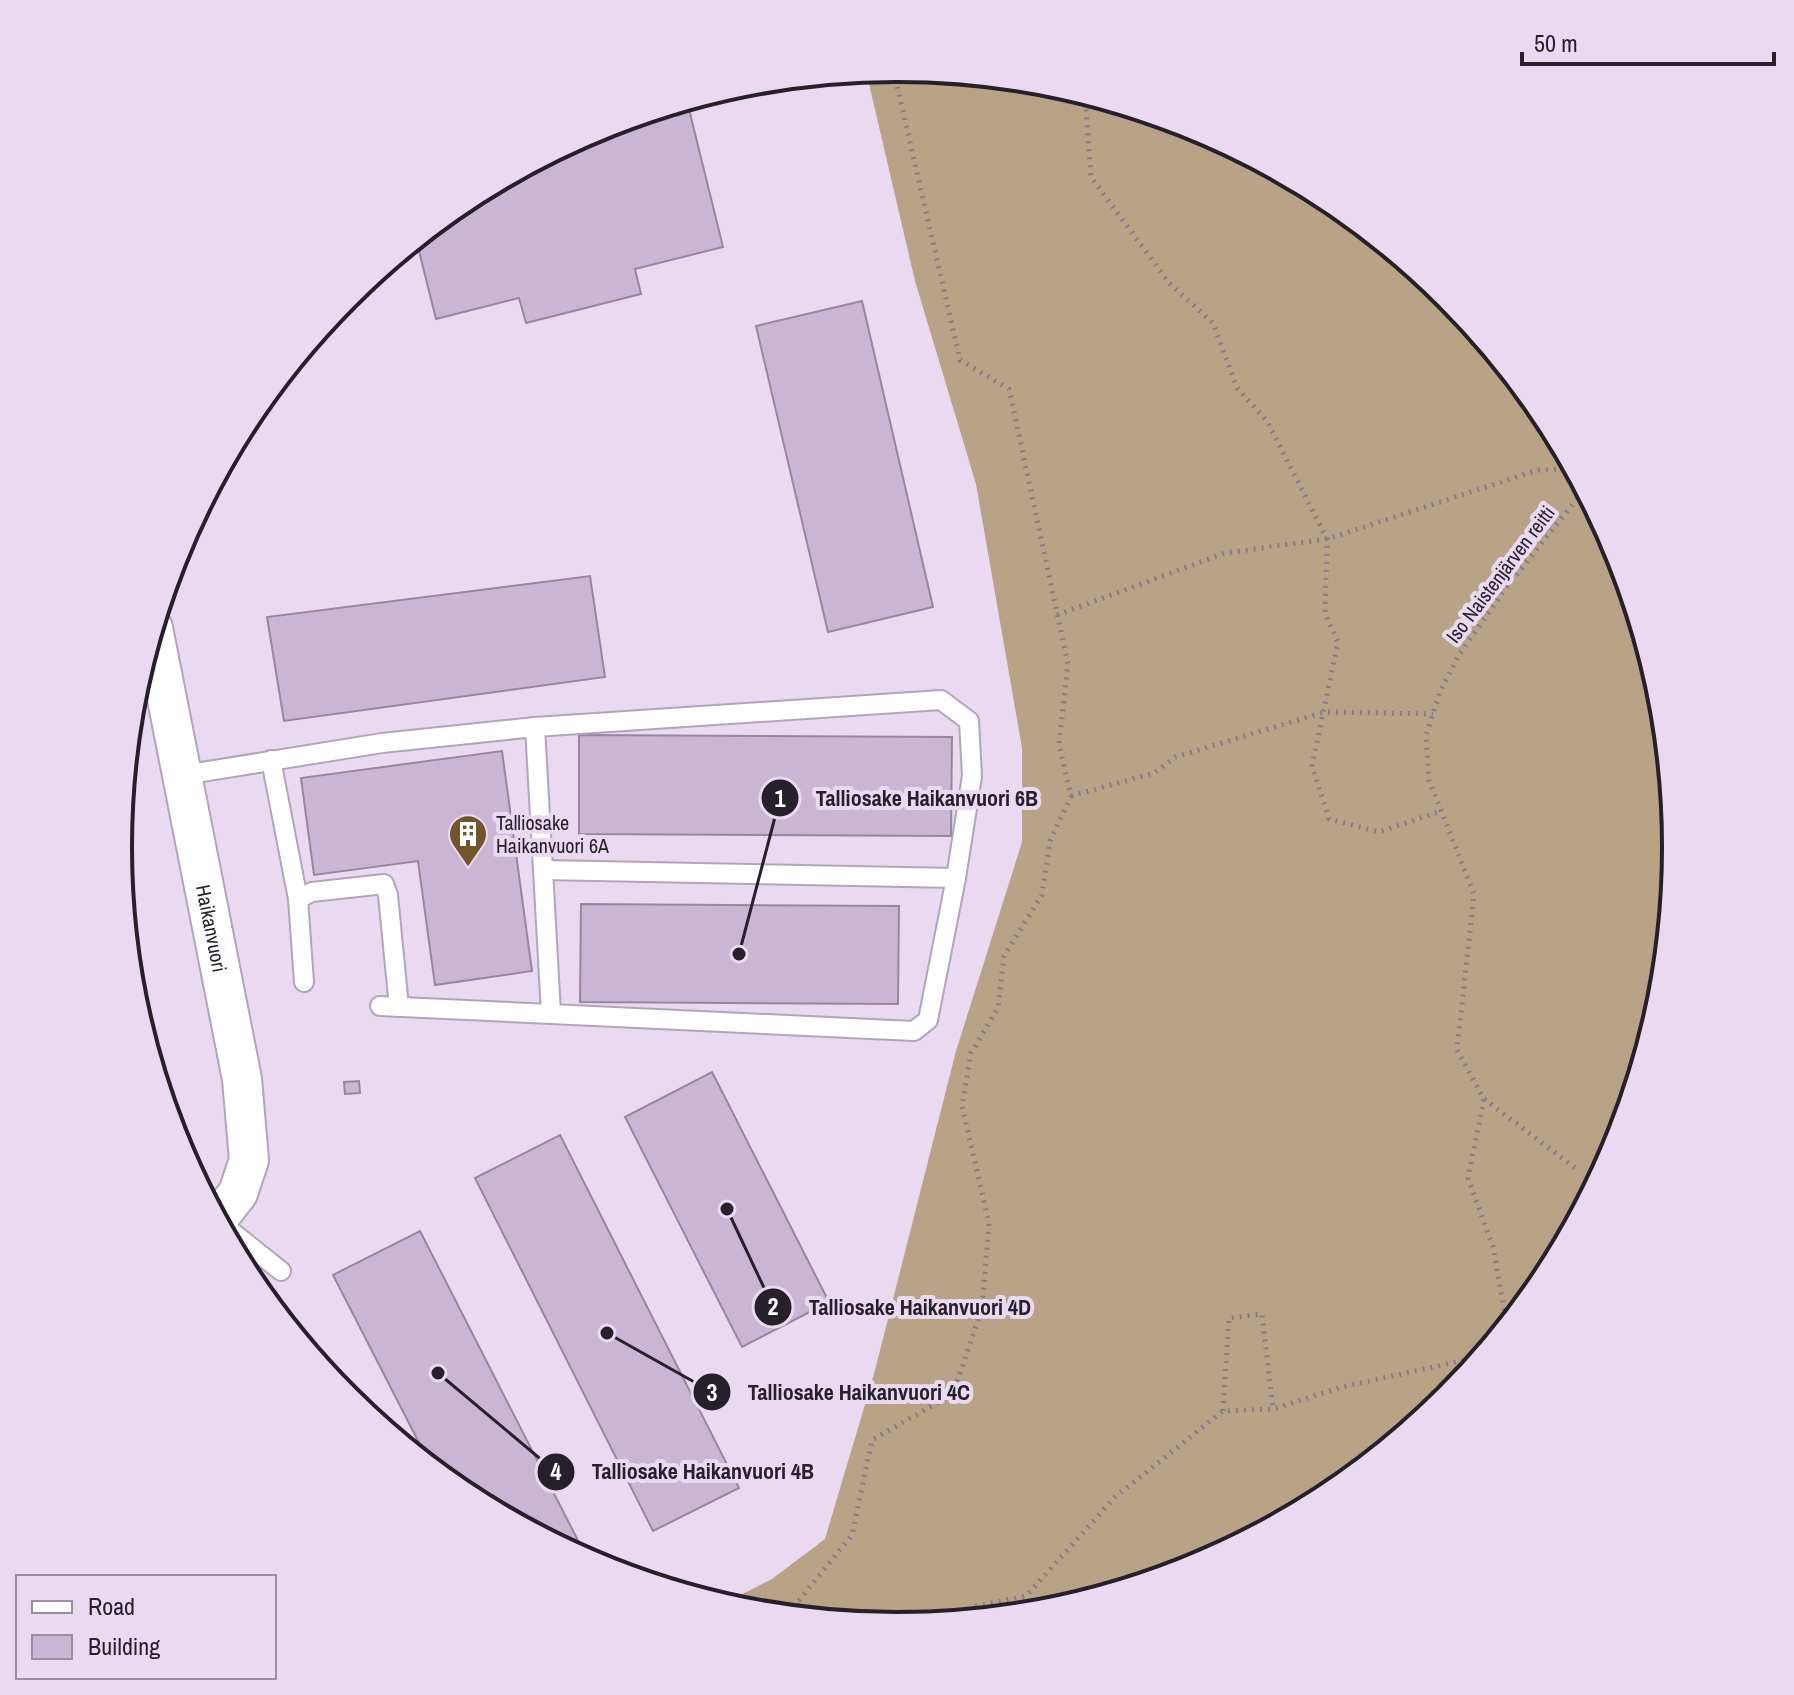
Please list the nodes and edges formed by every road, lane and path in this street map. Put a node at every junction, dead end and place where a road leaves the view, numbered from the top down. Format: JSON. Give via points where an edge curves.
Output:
{"nodes":[{"id":1,"x":896,"y":82,"type":"edge"},
{"id":2,"x":1083,"y":105,"type":"edge"},
{"id":3,"x":1562,"y":469,"type":"edge"},
{"id":4,"x":1578,"y":498,"type":"edge"},
{"id":5,"x":1327,"y":539,"type":"junction"},
{"id":6,"x":1057,"y":615,"type":"junction"},
{"id":7,"x":158,"y":651,"type":"edge"},
{"id":8,"x":1325,"y":712,"type":"junction"},
{"id":9,"x":1433,"y":714,"type":"junction"},
{"id":10,"x":535,"y":727,"type":"junction"},
{"id":11,"x":271,"y":760,"type":"junction"},
{"id":12,"x":183,"y":775,"type":"junction"},
{"id":13,"x":1071,"y":796,"type":"junction"},
{"id":14,"x":1441,"y":811,"type":"junction"},
{"id":15,"x":543,"y":870,"type":"junction"},
{"id":16,"x":956,"y":878,"type":"junction"},
{"id":17,"x":298,"y":899,"type":"junction"},
{"id":18,"x":304,"y":982,"type":"dead end"},
{"id":19,"x":551,"y":1013,"type":"junction"},
{"id":20,"x":1484,"y":1099,"type":"junction"},
{"id":21,"x":1578,"y":1170,"type":"dead end"},
{"id":22,"x":224,"y":1211,"type":"edge"},
{"id":23,"x":238,"y":1237,"type":"edge"},
{"id":24,"x":281,"y":1271,"type":"dead end"},
{"id":25,"x":1505,"y":1313,"type":"edge"},
{"id":26,"x":1466,"y":1360,"type":"edge"},
{"id":27,"x":1273,"y":1409,"type":"junction"},
{"id":28,"x":1223,"y":1411,"type":"junction"},
{"id":29,"x":797,"y":1603,"type":"junction"},
{"id":30,"x":792,"y":1605,"type":"edge"},
{"id":31,"x":797,"y":1606,"type":"edge"},
{"id":32,"x":969,"y":1609,"type":"edge"}],
"edges":[{"from":1,"to":6,"type":"path","via":[[960,360],[1009,389]]},
{"from":2,"to":5,"type":"path","via":[[1091,177],[1169,283],[1213,323],[1237,388],[1267,421]]},
{"from":3,"to":5,"type":"path","via":[[1538,470]]},
{"from":4,"to":9,"type":"path","name":"Iso Naistenjärven reitti","via":[[1459,655]]},
{"from":5,"to":6,"type":"path","via":[[1225,553]]},
{"from":5,"to":8,"type":"path","via":[[1325,614],[1338,642]]},
{"from":6,"to":13,"type":"path","via":[[1068,664],[1059,744]]},
{"from":7,"to":12,"type":"street","name":"Haikanvuori"},
{"from":8,"to":9,"type":"path"},
{"from":8,"to":13,"type":"path","via":[[1175,757],[1154,773]]},
{"from":8,"to":14,"type":"path","via":[[1312,766],[1329,819],[1379,832]]},
{"from":9,"to":14,"type":"path","name":"Iso Naistenjärven reitti","via":[[1426,735],[1429,780]]},
{"from":10,"to":11,"type":"lane"},
{"from":10,"to":15,"type":"lane"},
{"from":10,"to":16,"type":"lane","via":[[941,700],[969,721],[972,776]]},
{"from":11,"to":12,"type":"lane"},
{"from":11,"to":17,"type":"lane"},
{"from":12,"to":22,"type":"street","name":"Haikanvuori","via":[[242,1079],[249,1160],[238,1193]]},
{"from":13,"to":29,"type":"path","via":[[1050,841],[1042,895],[1004,956],[998,1008],[971,1053],[962,1106],[989,1223],[982,1308],[963,1365],[953,1394],[872,1440],[852,1535]]},
{"from":14,"to":20,"type":"path","name":"Iso Naistenjärven reitti","via":[[1474,894],[1457,1050]]},
{"from":15,"to":16,"type":"lane"},
{"from":15,"to":19,"type":"lane"},
{"from":16,"to":19,"type":"lane","via":[[928,1020],[914,1031]]},
{"from":17,"to":18,"type":"lane"},
{"from":17,"to":19,"type":"lane","via":[[312,892],[384,884],[390,1006]]},
{"from":20,"to":21,"type":"path"},
{"from":20,"to":25,"type":"path","via":[[1468,1178],[1493,1247]]},
{"from":23,"to":24,"type":"lane"},
{"from":26,"to":27,"type":"path","via":[[1342,1387]]},
{"from":27,"to":28,"type":"path"},
{"from":27,"to":28,"type":"path","via":[[1262,1314],[1229,1318]]},
{"from":28,"to":32,"type":"path","via":[[1115,1497],[1026,1596]]},
{"from":29,"to":30,"type":"path"},
{"from":29,"to":31,"type":"path"}]}
